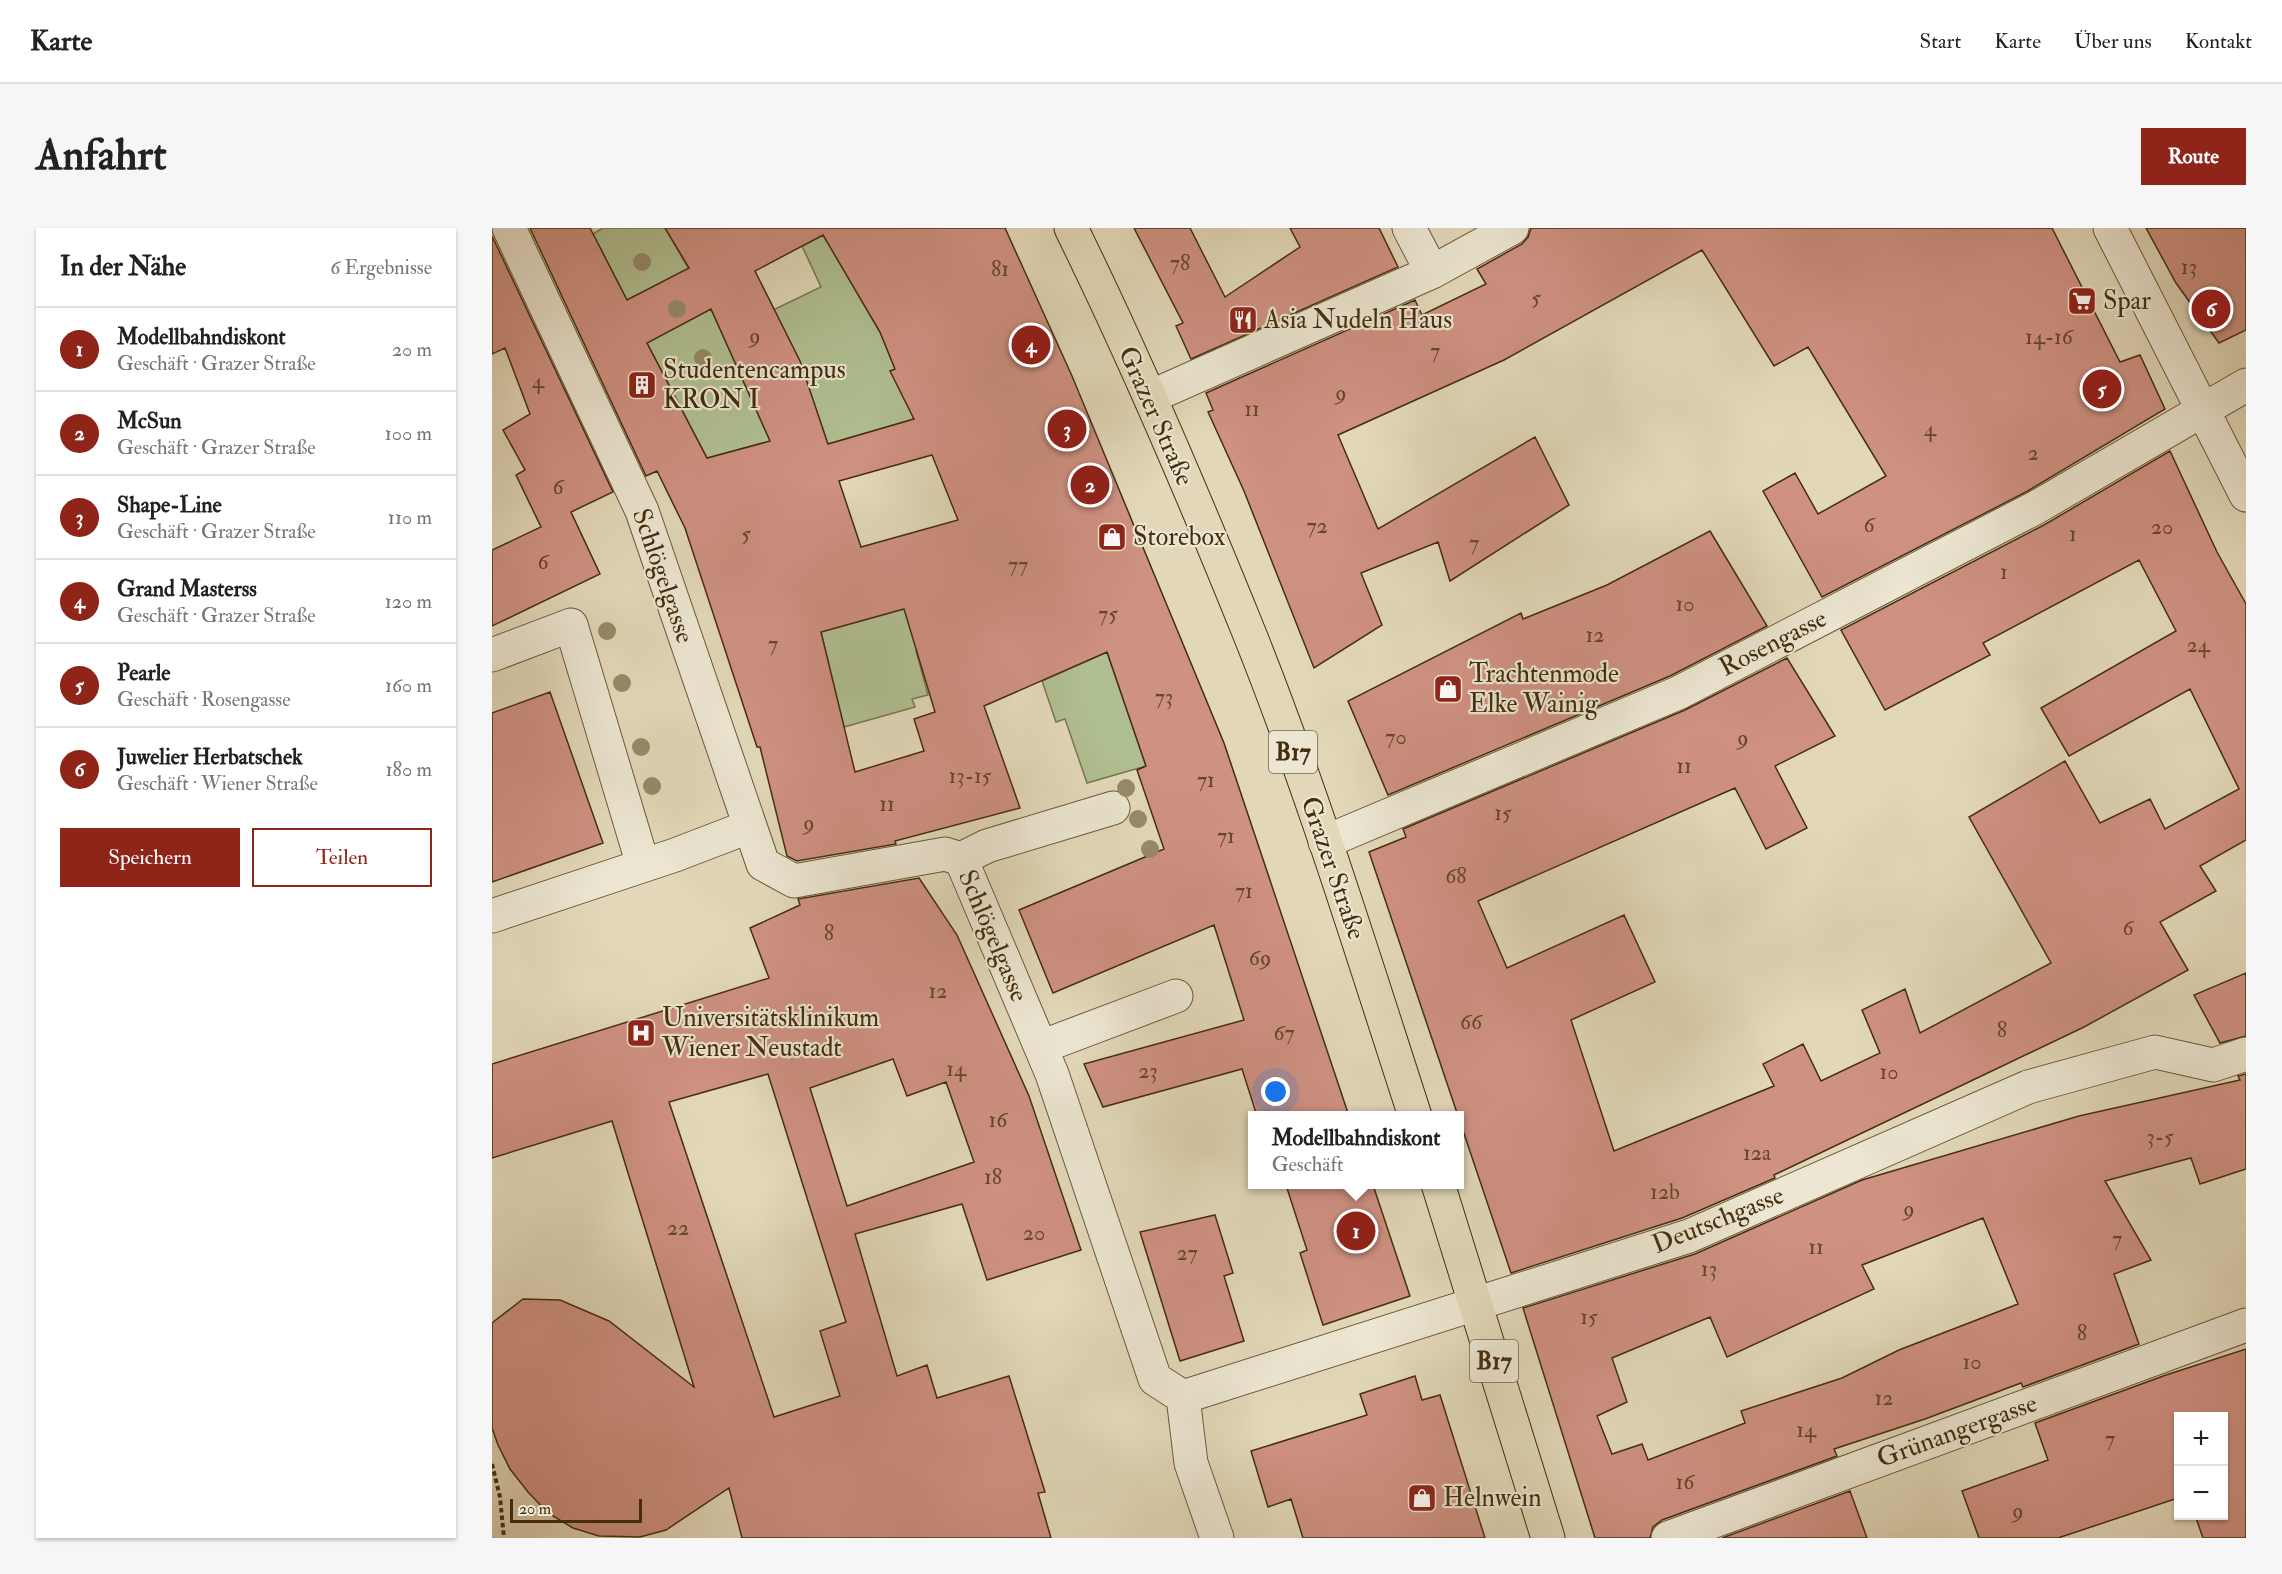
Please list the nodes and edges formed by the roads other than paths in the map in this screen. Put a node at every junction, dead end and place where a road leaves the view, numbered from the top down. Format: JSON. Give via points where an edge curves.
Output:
{"nodes":[{"id":1,"x":510,"y":228,"type":"edge"},
{"id":2,"x":1071,"y":228,"type":"edge"},
{"id":3,"x":1409,"y":228,"type":"edge"},
{"id":4,"x":1512,"y":228,"type":"edge"},
{"id":5,"x":2110,"y":228,"type":"edge"},
{"id":6,"x":1432,"y":272,"type":"junction"},
{"id":7,"x":2246,"y":385,"type":"edge"},
{"id":8,"x":1150,"y":397,"type":"junction"},
{"id":9,"x":2204,"y":409,"type":"junction"},
{"id":10,"x":2246,"y":495,"type":"edge"},
{"id":11,"x":492,"y":655,"type":"edge"},
{"id":12,"x":1113,"y":808,"type":"dead end"},
{"id":13,"x":748,"y":827,"type":"junction"},
{"id":14,"x":1325,"y":842,"type":"junction"},
{"id":15,"x":960,"y":859,"type":"junction"},
{"id":16,"x":643,"y":865,"type":"junction"},
{"id":17,"x":492,"y":916,"type":"edge"},
{"id":18,"x":1176,"y":996,"type":"dead end"},
{"id":19,"x":1041,"y":1047,"type":"junction"},
{"id":20,"x":2246,"y":1054,"type":"edge"},
{"id":21,"x":1413,"y":1111,"type":"edge"},
{"id":22,"x":1439,"y":1189,"type":"edge"},
{"id":23,"x":1477,"y":1304,"type":"junction"},
{"id":24,"x":2246,"y":1325,"type":"edge"},
{"id":25,"x":1183,"y":1397,"type":"junction"},
{"id":26,"x":1217,"y":1538,"type":"edge"},
{"id":27,"x":1548,"y":1538,"type":"edge"},
{"id":28,"x":1668,"y":1538,"type":"edge"}],
"edges":[{"from":1,"to":13,"type":"street","name":"Schlögelgasse","via":[[642,511]]},
{"from":2,"to":8,"type":"main road","name":"Grazer Straße","number":"B17"},
{"from":3,"to":6,"type":"street"},
{"from":4,"to":6,"type":"street"},
{"from":5,"to":9,"type":"street"},
{"from":6,"to":8,"type":"street"},
{"from":7,"to":9,"type":"street","name":"Rosengasse"},
{"from":8,"to":14,"type":"main road","name":"Grazer Straße","number":"B17","via":[[1252,641]]},
{"from":9,"to":10,"type":"street"},
{"from":9,"to":14,"type":"street","name":"Rosengasse","via":[[2036,508],[1678,693]]},
{"from":11,"to":16,"type":"street","via":[[571,625]]},
{"from":12,"to":15,"type":"street","via":[[987,846]]},
{"from":13,"to":15,"type":"street","name":"Schlögelgasse","via":[[763,864],[794,881],[945,854]]},
{"from":13,"to":16,"type":"street"},
{"from":14,"to":21,"type":"main road","name":"Grazer Straße","number":"B17"},
{"from":15,"to":19,"type":"street","name":"Schlögelgasse"},
{"from":16,"to":17,"type":"street"},
{"from":18,"to":19,"type":"street"},
{"from":19,"to":25,"type":"street","name":"Schlögelgasse","via":[[1155,1379]]},
{"from":20,"to":23,"type":"street","name":"Deutschgasse","via":[[2213,1065],[2155,1052],[2028,1087],[1689,1236]]},
{"from":22,"to":23,"type":"main road","number":"B17"},
{"from":23,"to":25,"type":"street","name":"Deutschgasse"},
{"from":23,"to":27,"type":"main road","number":"B17"},
{"from":24,"to":28,"type":"street","name":"Grünangergasse"},
{"from":25,"to":26,"type":"street","via":[[1191,1463]]}]}
